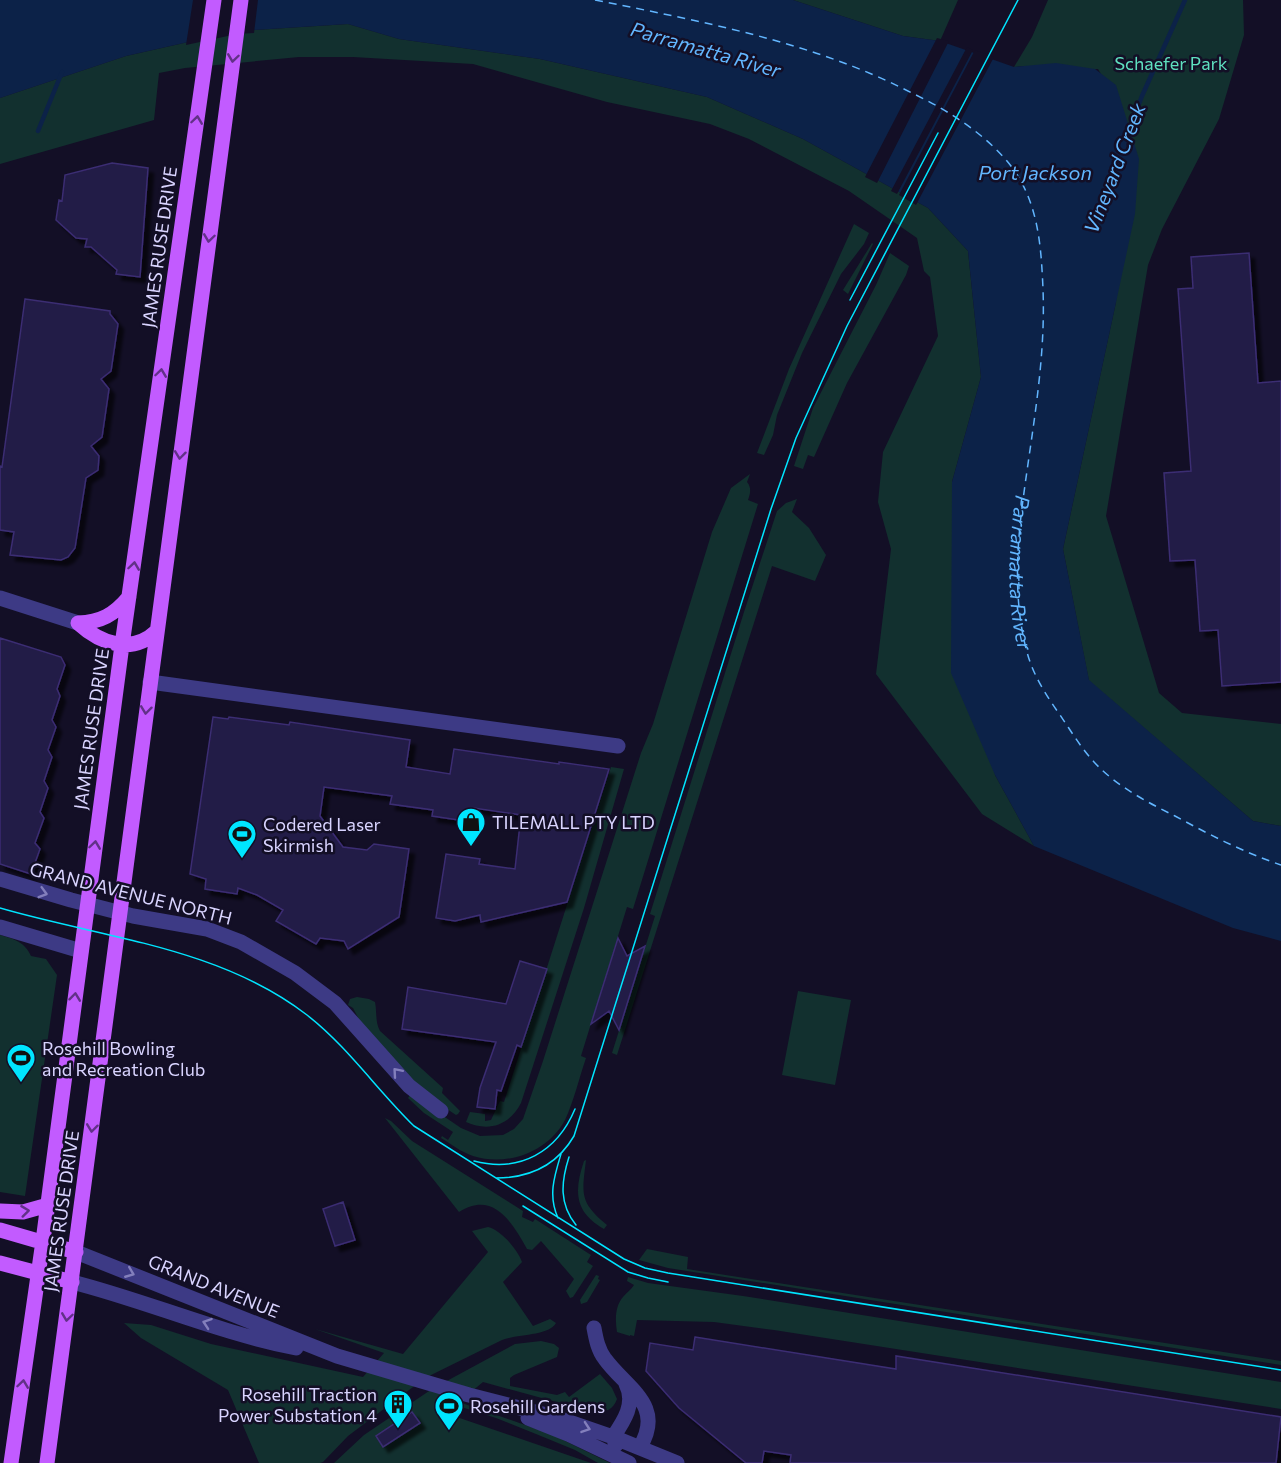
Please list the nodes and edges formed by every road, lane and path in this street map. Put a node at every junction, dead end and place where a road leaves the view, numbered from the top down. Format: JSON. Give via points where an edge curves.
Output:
{"nodes":[{"id":1,"x":214,"y":0,"type":"edge"},
{"id":2,"x":241,"y":0,"type":"edge"},
{"id":3,"x":130,"y":596,"type":"junction"},
{"id":4,"x":0,"y":598,"type":"edge"},
{"id":5,"x":78,"y":623,"type":"junction"},
{"id":6,"x":157,"y":631,"type":"junction"},
{"id":7,"x":122,"y":645,"type":"junction"},
{"id":8,"x":150,"y":682,"type":"junction"},
{"id":9,"x":618,"y":746,"type":"dead end"},
{"id":10,"x":0,"y":879,"type":"edge"},
{"id":11,"x":87,"y":904,"type":"junction"},
{"id":12,"x":120,"y":913,"type":"junction"},
{"id":13,"x":0,"y":927,"type":"edge"},
{"id":14,"x":81,"y":951,"type":"junction"},
{"id":15,"x":441,"y":1111,"type":"dead end"},
{"id":16,"x":48,"y":1204,"type":"junction"},
{"id":17,"x":0,"y":1211,"type":"edge"},
{"id":18,"x":0,"y":1230,"type":"edge"},
{"id":19,"x":43,"y":1241,"type":"junction"},
{"id":20,"x":76,"y":1252,"type":"junction"},
{"id":21,"x":0,"y":1263,"type":"edge"},
{"id":22,"x":39,"y":1274,"type":"junction"},
{"id":23,"x":72,"y":1282,"type":"junction"},
{"id":24,"x":594,"y":1328,"type":"dead end"},
{"id":25,"x":337,"y":1356,"type":"junction"},
{"id":26,"x":625,"y":1382,"type":"junction"},
{"id":27,"x":469,"y":1395,"type":"junction"},
{"id":28,"x":614,"y":1437,"type":"junction"},
{"id":29,"x":640,"y":1447,"type":"junction"},
{"id":30,"x":624,"y":1460,"type":"edge"},
{"id":31,"x":11,"y":1463,"type":"edge"},
{"id":32,"x":47,"y":1463,"type":"edge"},
{"id":33,"x":677,"y":1463,"type":"edge"}],
"edges":[{"from":3,"to":1,"type":"main road","name":"JAMES RUSE DRIVE","one_way":true},
{"from":2,"to":6,"type":"main road","name":"JAMES RUSE DRIVE","one_way":true},
{"from":3,"to":5,"type":"main road","via":[[114,614],[96,622]]},
{"from":3,"to":7,"type":"main road","name":"JAMES RUSE DRIVE"},
{"from":4,"to":5,"type":"street"},
{"from":5,"to":7,"type":"main road","via":[[92,635]]},
{"from":6,"to":7,"type":"main road","via":[[135,645]]},
{"from":6,"to":8,"type":"main road","name":"JAMES RUSE DRIVE"},
{"from":11,"to":7,"type":"main road","name":"JAMES RUSE DRIVE","one_way":true},
{"from":8,"to":9,"type":"street"},
{"from":8,"to":12,"type":"main road","name":"JAMES RUSE DRIVE","one_way":true},
{"from":10,"to":11,"type":"street","name":"GRAND AVENUE NORTH","one_way":true},
{"from":11,"to":12,"type":"street","name":"GRAND AVENUE NORTH"},
{"from":11,"to":14,"type":"main road","name":"JAMES RUSE DRIVE"},
{"from":15,"to":12,"type":"street","name":"GRAND AVENUE NORTH","one_way":true,"via":[[409,1086],[335,1003],[295,973],[224,934]]},
{"from":12,"to":20,"type":"main road","name":"JAMES RUSE DRIVE","one_way":true},
{"from":13,"to":14,"type":"street"},
{"from":16,"to":14,"type":"main road","name":"JAMES RUSE DRIVE","one_way":true},
{"from":17,"to":16,"type":"main road","one_way":true,"via":[[23,1212]]},
{"from":16,"to":19,"type":"main road","name":"JAMES RUSE DRIVE"},
{"from":18,"to":19,"type":"main road"},
{"from":19,"to":20,"type":"main road"},
{"from":19,"to":22,"type":"main road","name":"JAMES RUSE DRIVE"},
{"from":20,"to":23,"type":"main road","name":"JAMES RUSE DRIVE"},
{"from":20,"to":25,"type":"street","name":"GRAND AVENUE","one_way":true},
{"from":21,"to":22,"type":"main road"},
{"from":22,"to":23,"type":"main road"},
{"from":31,"to":22,"type":"main road","name":"JAMES RUSE DRIVE","one_way":true},
{"from":25,"to":23,"type":"street","name":"GRAND AVENUE","one_way":true,"via":[[262,1340]]},
{"from":23,"to":32,"type":"main road","name":"JAMES RUSE DRIVE","one_way":true},
{"from":24,"to":26,"type":"street","via":[[604,1359]]},
{"from":25,"to":27,"type":"street","name":"GRAND AVENUE"},
{"from":26,"to":28,"type":"street","via":[[630,1393],[629,1407]]},
{"from":26,"to":29,"type":"street","via":[[647,1411],[648,1427]]},
{"from":27,"to":28,"type":"street","name":"GRAND AVENUE","one_way":true},
{"from":27,"to":30,"type":"street","name":"GRAND AVENUE"},
{"from":28,"to":29,"type":"street","name":"GRAND AVENUE"},
{"from":28,"to":30,"type":"street"},
{"from":29,"to":30,"type":"street"},
{"from":29,"to":33,"type":"street","name":"GRAND AVENUE"}]}
